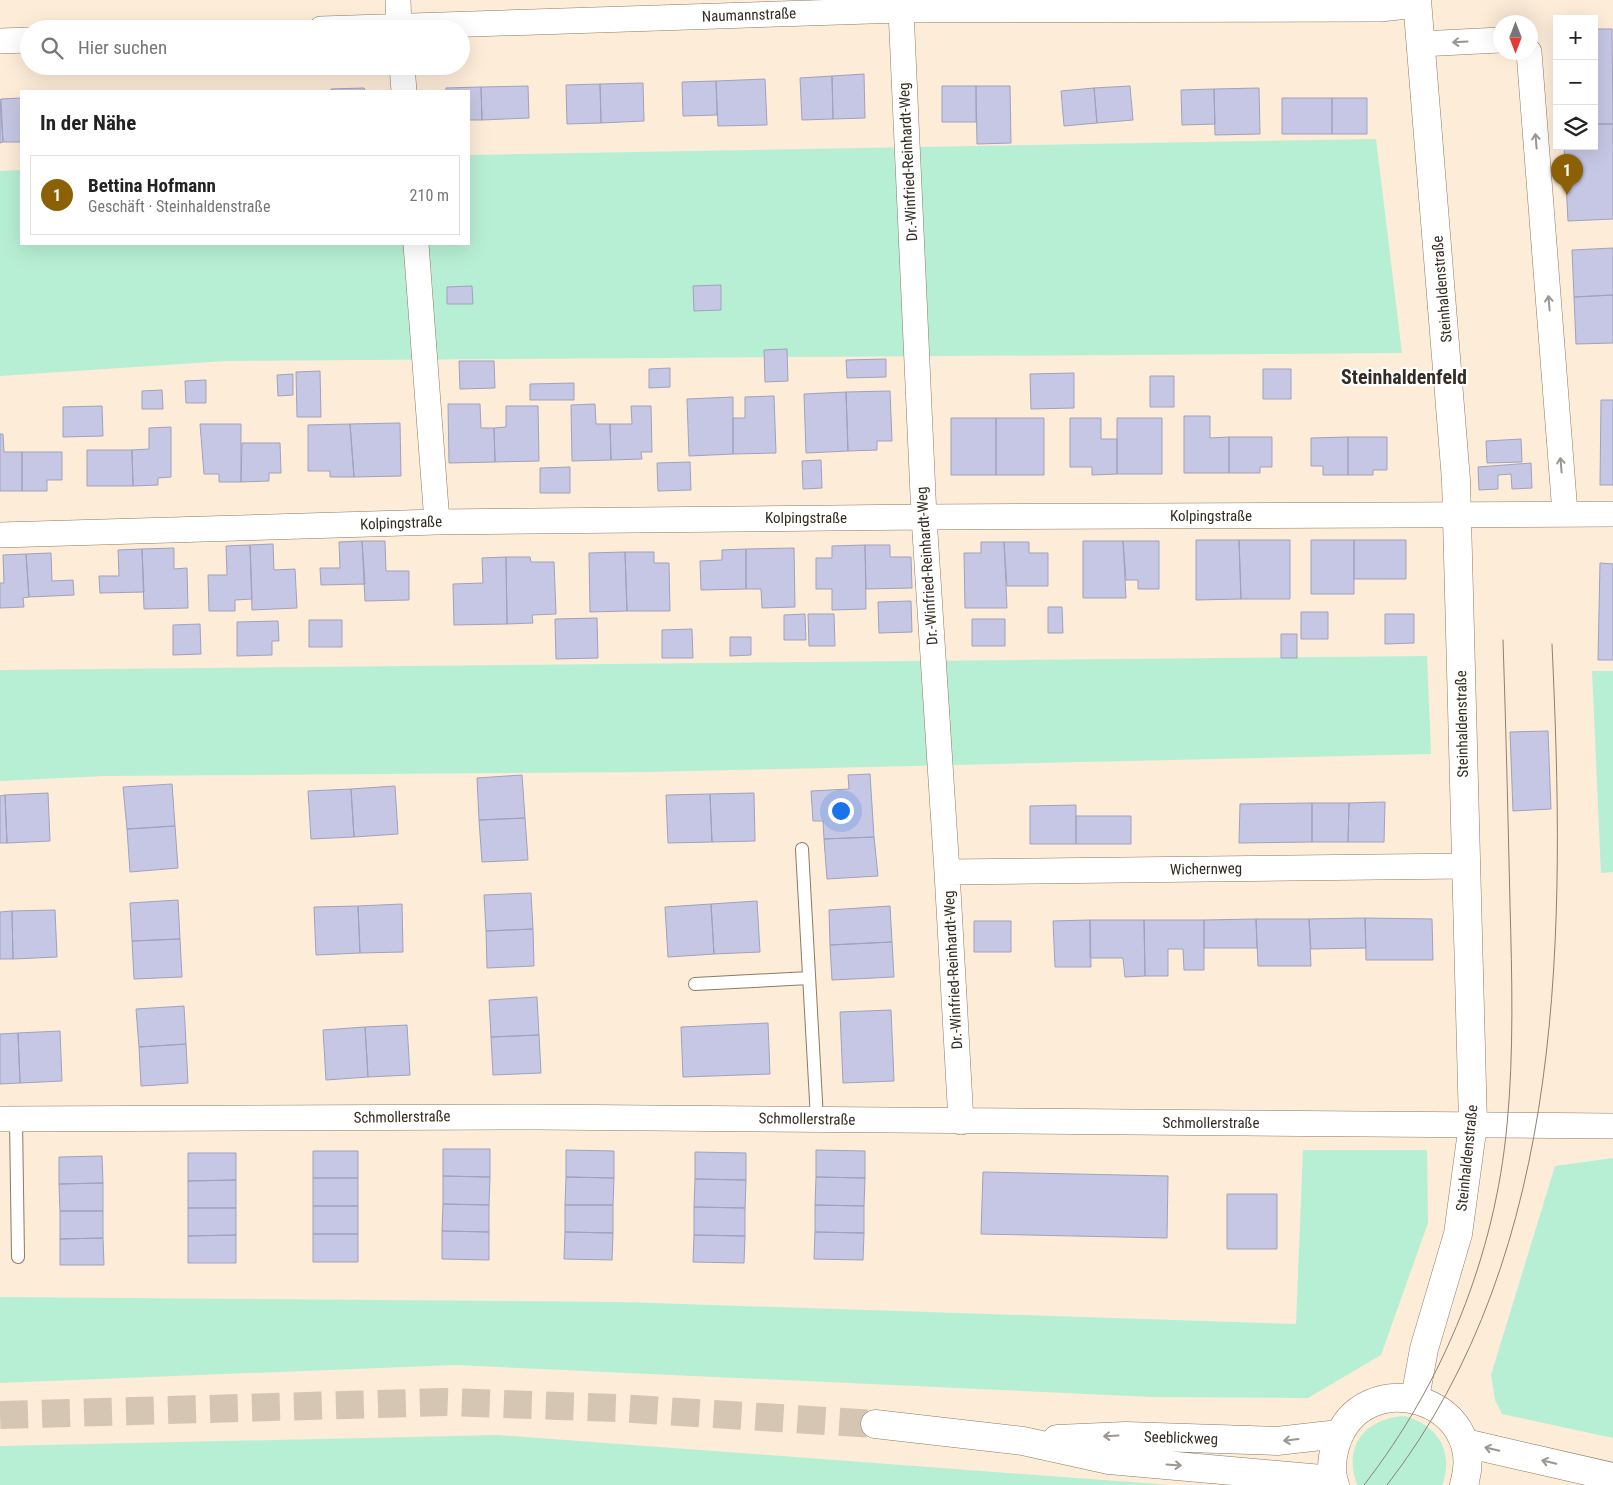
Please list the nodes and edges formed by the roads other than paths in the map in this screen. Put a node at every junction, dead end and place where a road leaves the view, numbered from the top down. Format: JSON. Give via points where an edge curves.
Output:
{"nodes":[{"id":1,"x":398,"y":0,"type":"edge"},
{"id":2,"x":1417,"y":2,"type":"edge"},
{"id":3,"x":901,"y":10,"type":"junction"},
{"id":4,"x":399,"y":20,"type":"edge"},
{"id":5,"x":470,"y":25,"type":"edge"},
{"id":6,"x":0,"y":40,"type":"edge"},
{"id":7,"x":20,"y":40,"type":"edge"},
{"id":8,"x":1493,"y":40,"type":"edge"},
{"id":9,"x":1420,"y":44,"type":"junction"},
{"id":10,"x":1530,"y":60,"type":"edge"},
{"id":11,"x":403,"y":75,"type":"edge"},
{"id":12,"x":404,"y":90,"type":"edge"},
{"id":13,"x":416,"y":245,"type":"edge"},
{"id":14,"x":1565,"y":513,"type":"junction"},
{"id":15,"x":1613,"y":514,"type":"edge"},
{"id":16,"x":924,"y":516,"type":"junction"},
{"id":17,"x":1457,"y":516,"type":"junction"},
{"id":18,"x":437,"y":522,"type":"junction"},
{"id":19,"x":0,"y":535,"type":"edge"},
{"id":20,"x":802,"y":849,"type":"dead end"},
{"id":21,"x":1465,"y":866,"type":"junction"},
{"id":22,"x":948,"y":872,"type":"junction"},
{"id":23,"x":809,"y":978,"type":"junction"},
{"id":24,"x":695,"y":984,"type":"dead end"},
{"id":25,"x":8,"y":1119,"type":"edge"},
{"id":26,"x":817,"y":1119,"type":"junction"},
{"id":27,"x":961,"y":1122,"type":"junction"},
{"id":28,"x":1473,"y":1124,"type":"junction"},
{"id":29,"x":1613,"y":1126,"type":"edge"},
{"id":30,"x":18,"y":1257,"type":"dead end"},
{"id":31,"x":1415,"y":1398,"type":"junction"},
{"id":32,"x":875,"y":1424,"type":"tunnel mouth"},
{"id":33,"x":1339,"y":1434,"type":"junction"},
{"id":34,"x":1023,"y":1441,"type":"junction"},
{"id":35,"x":1465,"y":1443,"type":"junction"},
{"id":36,"x":1613,"y":1478,"type":"edge"},
{"id":37,"x":1334,"y":1482,"type":"edge"},
{"id":38,"x":1464,"y":1485,"type":"edge"},
{"id":39,"x":1559,"y":1485,"type":"edge"}],
"edges":[{"from":1,"to":4,"type":"street"},
{"from":2,"to":3,"type":"street","name":"Naumannstraße","via":[[1370,9]]},
{"from":2,"to":9,"type":"street","name":"Steinhaldenstraße"},
{"from":3,"to":5,"type":"street","name":"Naumannstraße"},
{"from":3,"to":16,"type":"street","name":"Dr.-Winfried-Reinhardt-Weg"},
{"from":6,"to":7,"type":"street"},
{"from":8,"to":9,"type":"street","one_way":true},
{"from":9,"to":17,"type":"street","name":"Steinhaldenstraße"},
{"from":14,"to":10,"type":"street","one_way":true},
{"from":11,"to":12,"type":"street"},
{"from":13,"to":18,"type":"street"},
{"from":14,"to":15,"type":"street","name":"Kolpingstraße"},
{"from":14,"to":17,"type":"street","name":"Kolpingstraße"},
{"from":16,"to":17,"type":"street","name":"Kolpingstraße"},
{"from":16,"to":18,"type":"street","name":"Kolpingstraße"},
{"from":16,"to":22,"type":"street","name":"Dr.-Winfried-Reinhardt-Weg"},
{"from":17,"to":21,"type":"street","name":"Steinhaldenstraße"},
{"from":18,"to":19,"type":"street","name":"Kolpingstraße"},
{"from":20,"to":23,"type":"lane"},
{"from":21,"to":22,"type":"street","name":"Wichernweg"},
{"from":21,"to":28,"type":"street","name":"Steinhaldenstraße"},
{"from":22,"to":27,"type":"street","name":"Dr.-Winfried-Reinhardt-Weg"},
{"from":23,"to":24,"type":"lane"},
{"from":23,"to":26,"type":"lane"},
{"from":25,"to":26,"type":"street","name":"Schmollerstraße"},
{"from":25,"to":30,"type":"lane"},
{"from":26,"to":27,"type":"street","name":"Schmollerstraße"},
{"from":27,"to":28,"type":"street","name":"Schmollerstraße"},
{"from":28,"to":29,"type":"street","name":"Schmollerstraße"},
{"from":28,"to":31,"type":"street","name":"Steinhaldenstraße","via":[[1458,1234],[1424,1349]]},
{"from":31,"to":33,"type":"street","via":[[1386,1398],[1358,1410]]},
{"from":31,"to":35,"type":"street","via":[[1439,1408],[1455,1424]]},
{"from":32,"to":34,"type":"street","name":"Seeblickweg"},
{"from":33,"to":34,"type":"street","name":"Seeblickweg","one_way":true,"via":[[1277,1441],[1126,1436]]},
{"from":33,"to":37,"type":"street","via":[[1332,1456]]},
{"from":34,"to":37,"type":"street","name":"Seeblickweg","one_way":true,"via":[[1108,1460]]},
{"from":36,"to":35,"type":"street","one_way":true},
{"from":35,"to":38,"type":"street","via":[[1469,1470]]},
{"from":36,"to":39,"type":"street"}]}
